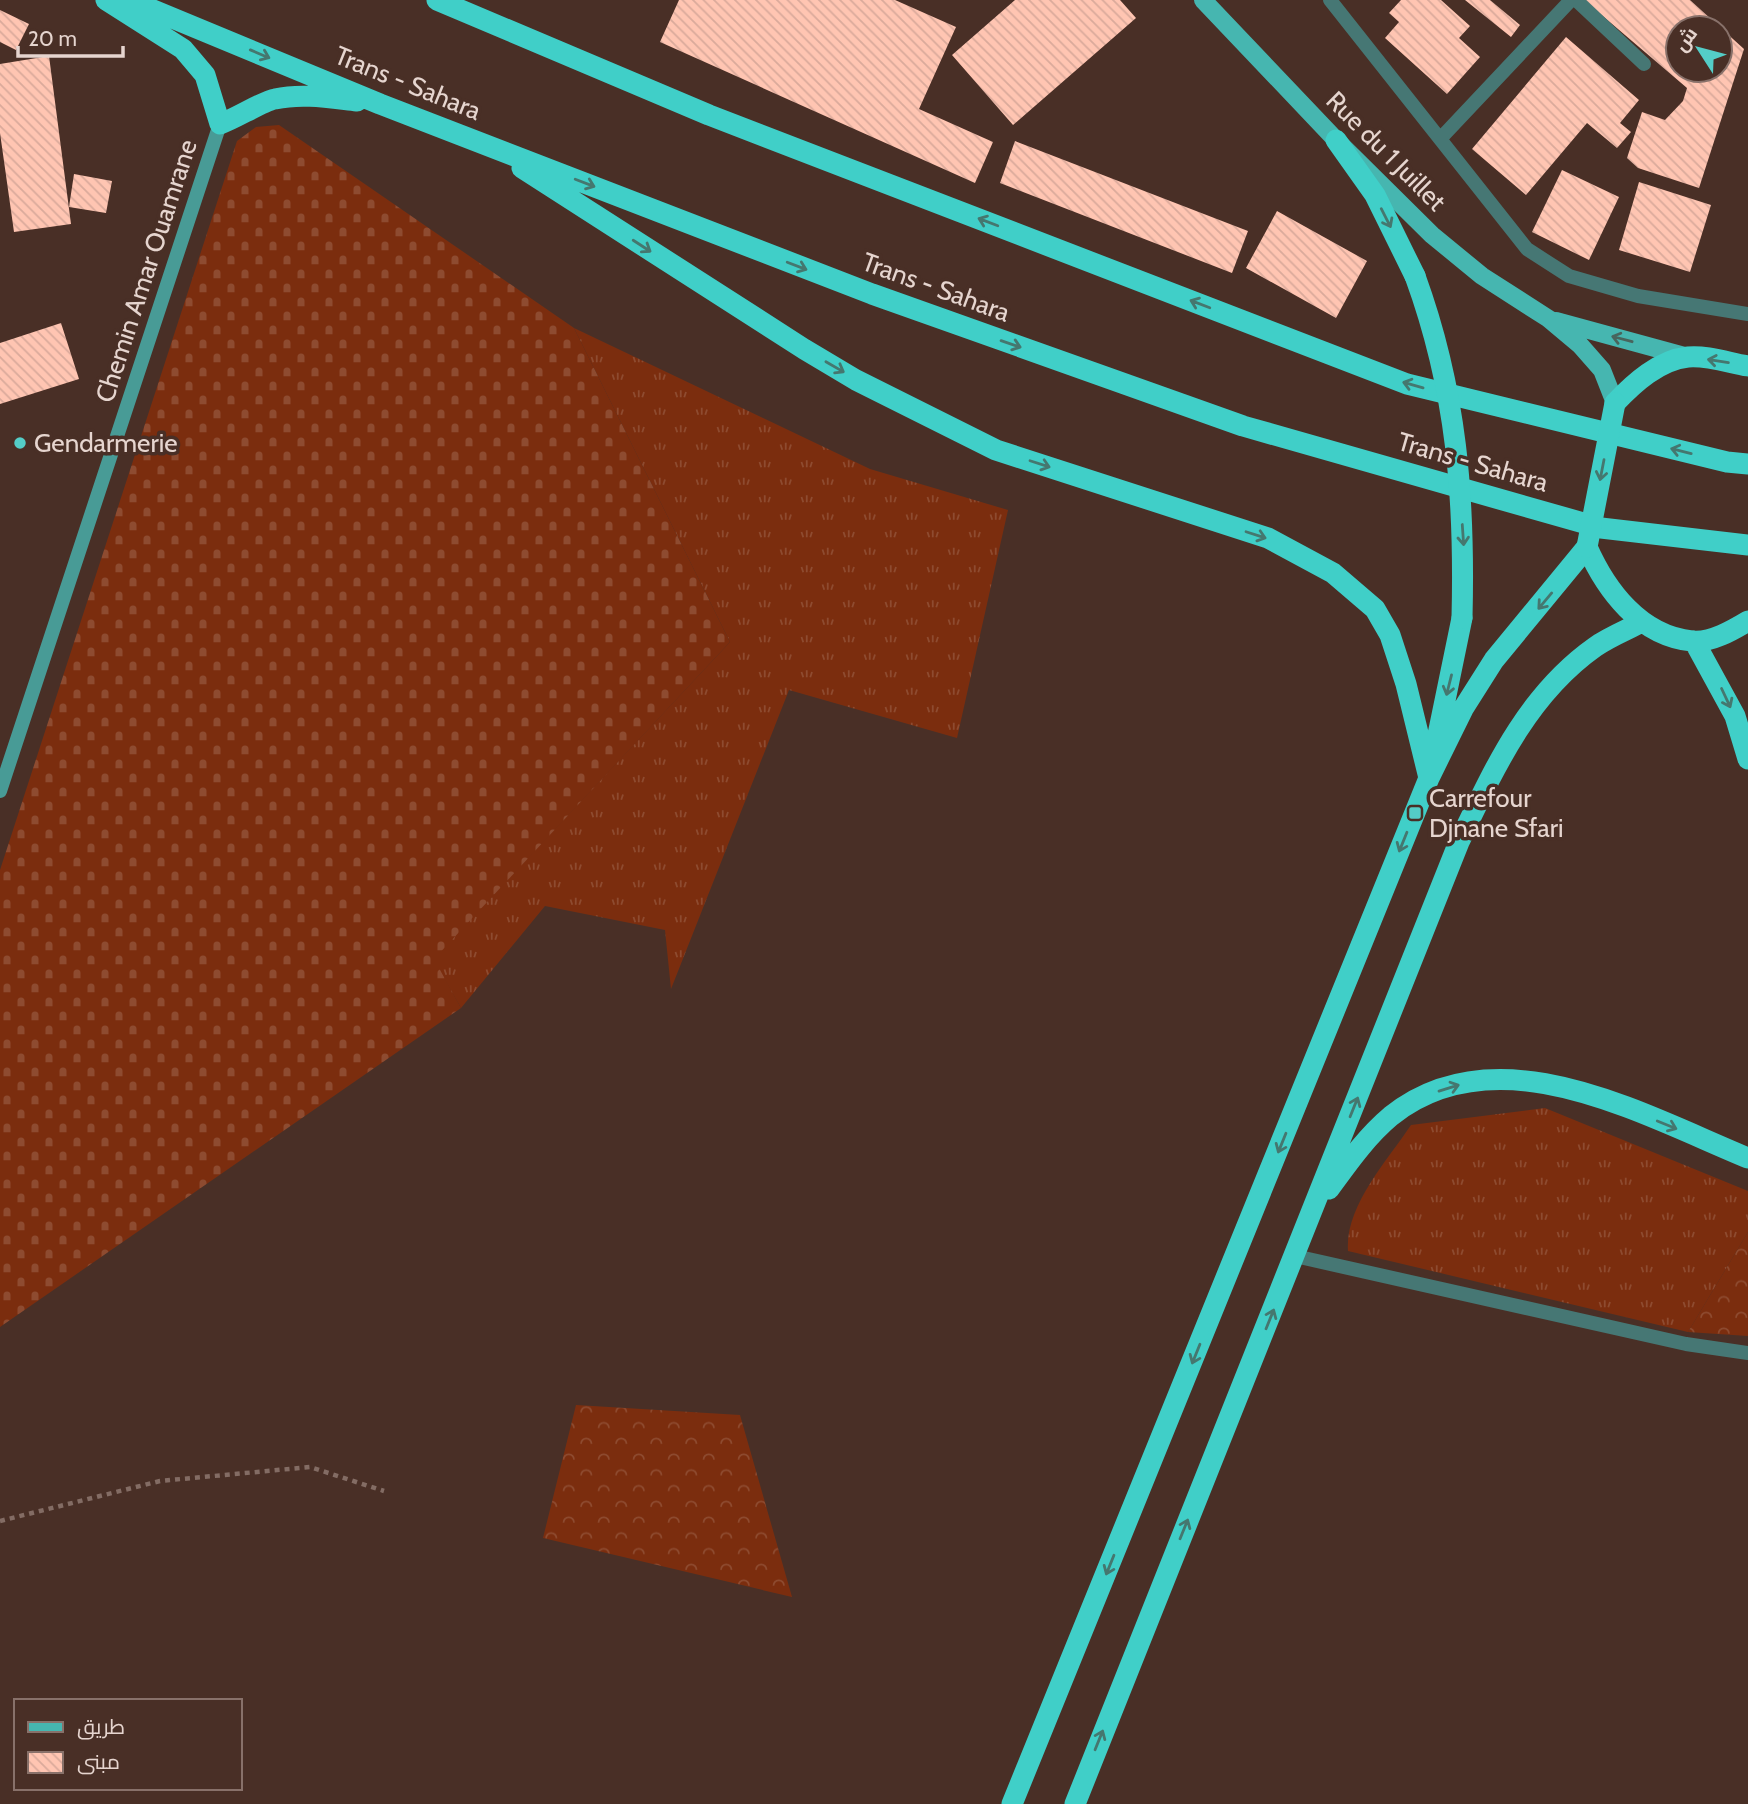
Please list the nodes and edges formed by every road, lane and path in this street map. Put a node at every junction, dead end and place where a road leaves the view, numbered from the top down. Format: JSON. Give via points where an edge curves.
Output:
{"nodes":[{"id":1,"x":106,"y":0,"type":"edge"},
{"id":2,"x":129,"y":0,"type":"edge"},
{"id":3,"x":437,"y":0,"type":"edge"},
{"id":4,"x":455,"y":0,"type":"edge"},
{"id":5,"x":1203,"y":0,"type":"edge"},
{"id":6,"x":1330,"y":0,"type":"edge"},
{"id":7,"x":1571,"y":0,"type":"edge"},
{"id":8,"x":1576,"y":0,"type":"edge"},
{"id":9,"x":484,"y":20,"type":"junction"},
{"id":10,"x":1644,"y":64,"type":"dead end"},
{"id":11,"x":380,"y":104,"type":"junction"},
{"id":12,"x":220,"y":124,"type":"junction"},
{"id":13,"x":1440,"y":139,"type":"junction"},
{"id":14,"x":1336,"y":140,"type":"junction"},
{"id":15,"x":482,"y":143,"type":"junction"},
{"id":16,"x":1748,"y":314,"type":"edge"},
{"id":17,"x":1549,"y":319,"type":"junction"},
{"id":18,"x":1688,"y":357,"type":"junction"},
{"id":19,"x":1748,"y":366,"type":"edge"},
{"id":20,"x":1615,"y":403,"type":"junction"},
{"id":21,"x":1748,"y":464,"type":"edge"},
{"id":22,"x":1748,"y":545,"type":"edge"},
{"id":23,"x":1587,"y":547,"type":"junction"},
{"id":24,"x":1748,"y":621,"type":"edge"},
{"id":25,"x":1642,"y":622,"type":"junction"},
{"id":26,"x":1694,"y":641,"type":"junction"},
{"id":27,"x":1748,"y":758,"type":"edge"},
{"id":28,"x":1429,"y":778,"type":"junction"},
{"id":29,"x":0,"y":791,"type":"edge"},
{"id":30,"x":1748,"y":1158,"type":"edge"},
{"id":31,"x":1311,"y":1213,"type":"junction"},
{"id":32,"x":1295,"y":1256,"type":"junction"},
{"id":33,"x":1748,"y":1353,"type":"edge"},
{"id":34,"x":384,"y":1491,"type":"dead end"},
{"id":35,"x":0,"y":1521,"type":"edge"},
{"id":36,"x":1012,"y":1804,"type":"edge"},
{"id":37,"x":1075,"y":1804,"type":"edge"}],
"edges":[{"from":1,"to":12,"type":"highway","via":[[183,49],[205,75]]},
{"from":2,"to":11,"type":"highway","name":"Trans - Sahara","one_way":true},
{"from":3,"to":9,"type":"highway"},
{"from":4,"to":9,"type":"highway"},
{"from":5,"to":14,"type":"main road","name":"Rue du 1 Juillet"},
{"from":6,"to":13,"type":"street"},
{"from":7,"to":13,"type":"street"},
{"from":8,"to":10,"type":"street"},
{"from":21,"to":9,"type":"highway","one_way":true,"via":[[1407,384],[709,116]]},
{"from":11,"to":12,"type":"highway","via":[[307,96],[272,99]]},
{"from":11,"to":15,"type":"highway","name":"Trans - Sahara"},
{"from":12,"to":29,"type":"main road","name":"Chemin Amar Ouamrane"},
{"from":13,"to":16,"type":"street","via":[[1527,249],[1569,276],[1638,296]]},
{"from":14,"to":17,"type":"main road","name":"Rue du 1 Juillet","via":[[1432,235],[1482,276]]},
{"from":14,"to":28,"type":"highway","one_way":true,"bridge":true,"via":[[1375,195],[1415,276],[1447,381],[1464,546],[1462,618]]},
{"from":15,"to":22,"type":"highway","name":"Trans - Sahara","one_way":true,"via":[[872,295],[1243,426],[1601,528]]},
{"from":15,"to":28,"type":"highway","one_way":true,"via":[[868,386],[996,450],[1268,538],[1333,573],[1375,609],[1390,635]]},
{"from":18,"to":17,"type":"main road","name":"Rue du 1 Juillet","one_way":true},
{"from":17,"to":20,"type":"main road","name":"Rue du 1 Juillet","via":[[1602,370]]},
{"from":19,"to":18,"type":"highway","one_way":true},
{"from":18,"to":20,"type":"highway","via":[[1636,381]]},
{"from":20,"to":23,"type":"highway","one_way":true,"bridge":true},
{"from":23,"to":25,"type":"highway","via":[[1605,582]]},
{"from":23,"to":28,"type":"highway","one_way":true,"via":[[1494,660],[1463,709]]},
{"from":24,"to":26,"type":"highway"},
{"from":25,"to":26,"type":"highway"},
{"from":31,"to":25,"type":"highway","one_way":true,"via":[[1454,853],[1492,773],[1522,720],[1562,673],[1597,645]]},
{"from":26,"to":27,"type":"highway","one_way":true,"via":[[1735,716]]},
{"from":28,"to":36,"type":"highway","one_way":true},
{"from":31,"to":30,"type":"highway","one_way":true,"via":[[1364,1142],[1393,1115],[1434,1093],[1480,1079],[1532,1080],[1585,1092]]},
{"from":31,"to":32,"type":"highway"},
{"from":32,"to":33,"type":"street","via":[[1686,1344]]},
{"from":37,"to":32,"type":"highway","one_way":true},
{"from":34,"to":35,"type":"path","via":[[310,1467],[160,1481]]}]}
